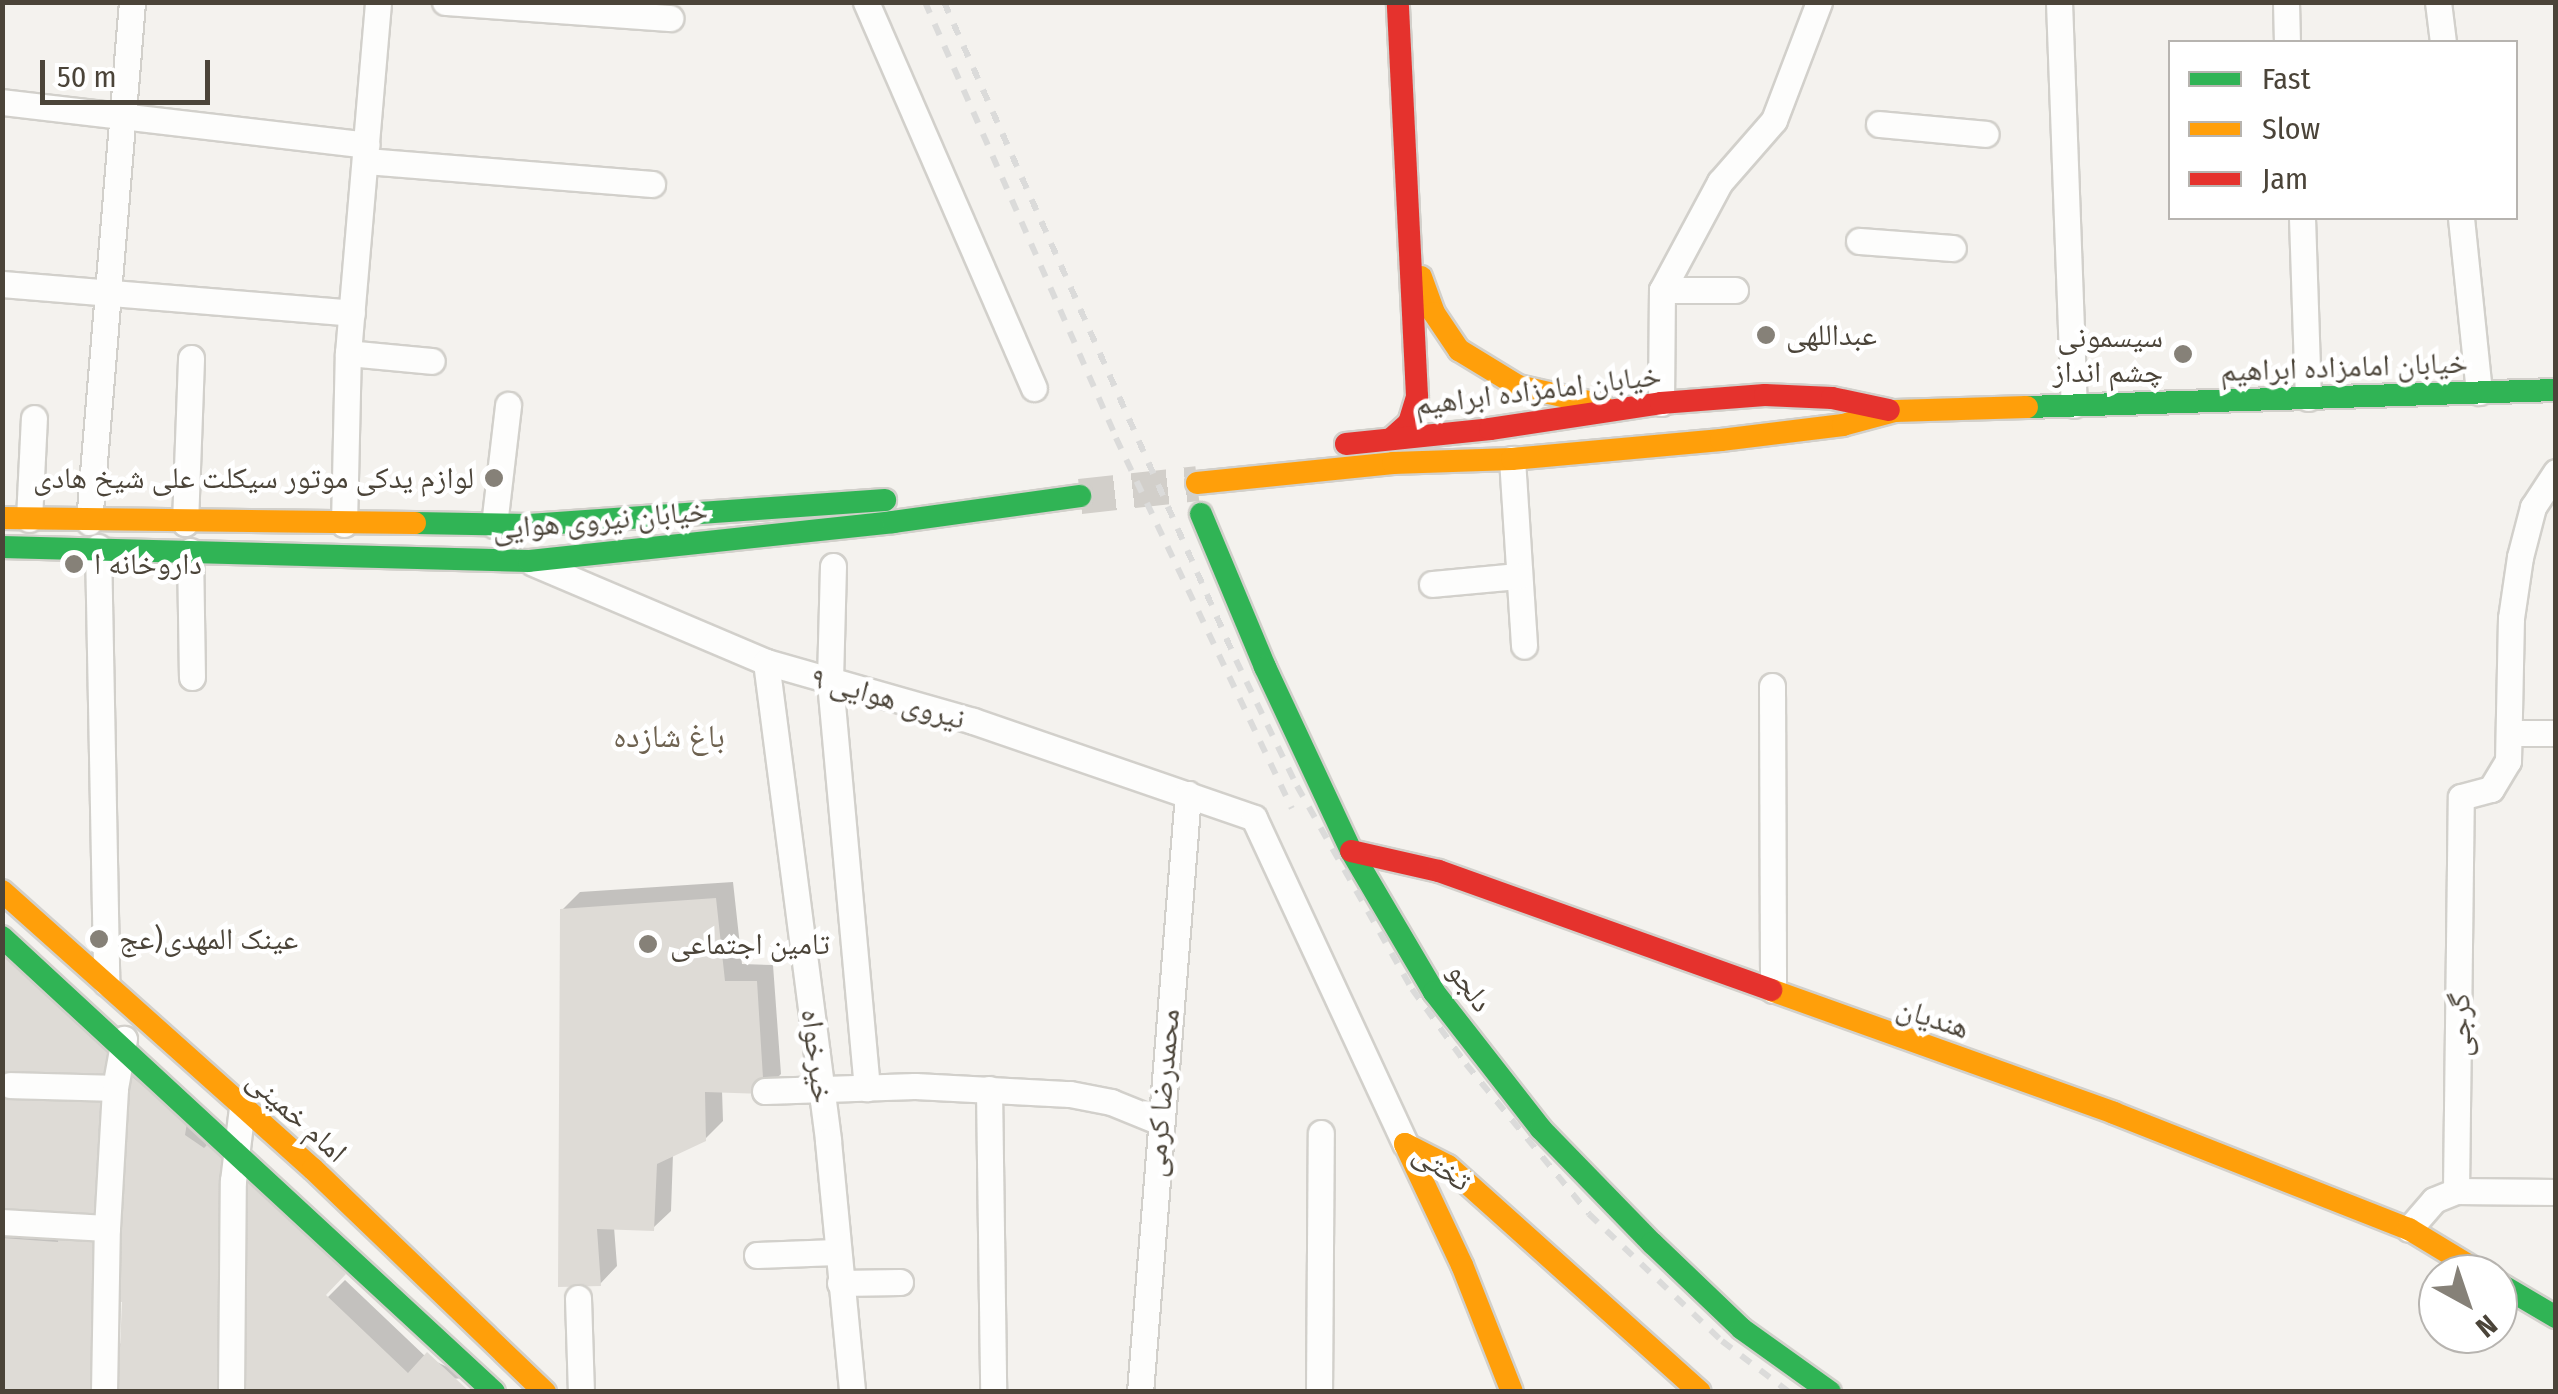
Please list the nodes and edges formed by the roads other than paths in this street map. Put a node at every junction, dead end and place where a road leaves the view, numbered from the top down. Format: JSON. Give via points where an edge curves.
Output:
{"nodes":[{"id":1,"x":132,"y":2,"type":"edge"},
{"id":2,"x":378,"y":2,"type":"edge"},
{"id":3,"x":445,"y":2,"type":"edge"},
{"id":4,"x":866,"y":2,"type":"edge"},
{"id":5,"x":1398,"y":2,"type":"edge"},
{"id":6,"x":1819,"y":2,"type":"edge"},
{"id":7,"x":2059,"y":2,"type":"edge"},
{"id":8,"x":2286,"y":2,"type":"edge"},
{"id":9,"x":2438,"y":2,"type":"edge"},
{"id":10,"x":670,"y":18,"type":"dead end"},
{"id":11,"x":2287,"y":40,"type":"edge"},
{"id":12,"x":2442,"y":40,"type":"edge"},
{"id":13,"x":2,"y":102,"type":"edge"},
{"id":14,"x":124,"y":118,"type":"junction"},
{"id":15,"x":1878,"y":124,"type":"dead end"},
{"id":16,"x":1986,"y":134,"type":"dead end"},
{"id":17,"x":366,"y":153,"type":"junction"},
{"id":18,"x":652,"y":184,"type":"dead end"},
{"id":19,"x":2302,"y":220,"type":"edge"},
{"id":20,"x":2461,"y":220,"type":"edge"},
{"id":21,"x":1859,"y":241,"type":"dead end"},
{"id":22,"x":1410,"y":248,"type":"junction"},
{"id":23,"x":1954,"y":248,"type":"dead end"},
{"id":24,"x":2,"y":284,"type":"edge"},
{"id":25,"x":1662,"y":290,"type":"junction"},
{"id":26,"x":1735,"y":290,"type":"dead end"},
{"id":27,"x":109,"y":296,"type":"junction"},
{"id":28,"x":352,"y":314,"type":"junction"},
{"id":29,"x":348,"y":352,"type":"junction"},
{"id":30,"x":191,"y":358,"type":"dead end"},
{"id":31,"x":432,"y":361,"type":"dead end"},
{"id":32,"x":1034,"y":388,"type":"dead end"},
{"id":33,"x":2556,"y":390,"type":"edge"},
{"id":34,"x":2479,"y":392,"type":"junction"},
{"id":35,"x":2308,"y":398,"type":"junction"},
{"id":36,"x":1698,"y":399,"type":"junction"},
{"id":37,"x":1661,"y":404,"type":"junction"},
{"id":38,"x":508,"y":405,"type":"dead end"},
{"id":39,"x":2074,"y":405,"type":"junction"},
{"id":40,"x":1630,"y":410,"type":"junction"},
{"id":41,"x":1895,"y":411,"type":"junction"},
{"id":42,"x":34,"y":418,"type":"dead end"},
{"id":43,"x":1392,"y":438,"type":"junction"},
{"id":44,"x":1722,"y":440,"type":"junction"},
{"id":45,"x":1512,"y":459,"type":"junction"},
{"id":46,"x":2556,"y":472,"type":"edge"},
{"id":47,"x":1201,"y":514,"type":"dead end"},
{"id":48,"x":2,"y":518,"type":"edge"},
{"id":49,"x":29,"y":519,"type":"junction"},
{"id":50,"x":89,"y":522,"type":"junction"},
{"id":51,"x":186,"y":522,"type":"junction"},
{"id":52,"x":344,"y":524,"type":"junction"},
{"id":53,"x":494,"y":525,"type":"junction"},
{"id":54,"x":2,"y":547,"type":"edge"},
{"id":55,"x":98,"y":548,"type":"junction"},
{"id":56,"x":190,"y":551,"type":"junction"},
{"id":57,"x":528,"y":561,"type":"junction"},
{"id":58,"x":832,"y":566,"type":"dead end"},
{"id":59,"x":1519,"y":576,"type":"junction"},
{"id":60,"x":1432,"y":584,"type":"dead end"},
{"id":61,"x":1524,"y":646,"type":"dead end"},
{"id":62,"x":766,"y":662,"type":"junction"},
{"id":63,"x":192,"y":677,"type":"dead end"},
{"id":64,"x":830,"y":682,"type":"junction"},
{"id":65,"x":1772,"y":686,"type":"dead end"},
{"id":66,"x":2510,"y":733,"type":"junction"},
{"id":67,"x":2556,"y":733,"type":"edge"},
{"id":68,"x":1188,"y":794,"type":"junction"},
{"id":69,"x":1254,"y":818,"type":"joint"},
{"id":70,"x":1352,"y":852,"type":"junction"},
{"id":71,"x":2,"y":891,"type":"edge"},
{"id":72,"x":2,"y":937,"type":"edge"},
{"id":73,"x":106,"y":983,"type":"junction"},
{"id":74,"x":1774,"y":990,"type":"junction"},
{"id":75,"x":130,"y":1005,"type":"junction"},
{"id":76,"x":123,"y":1047,"type":"junction"},
{"id":77,"x":10,"y":1085,"type":"dead end"},
{"id":78,"x":116,"y":1088,"type":"junction"},
{"id":79,"x":867,"y":1088,"type":"junction"},
{"id":80,"x":821,"y":1089,"type":"junction"},
{"id":81,"x":989,"y":1090,"type":"junction"},
{"id":82,"x":765,"y":1092,"type":"dead end"},
{"id":83,"x":242,"y":1108,"type":"junction"},
{"id":84,"x":1158,"y":1122,"type":"junction"},
{"id":85,"x":1322,"y":1133,"type":"dead end"},
{"id":86,"x":1405,"y":1144,"type":"junction"},
{"id":87,"x":237,"y":1152,"type":"junction"},
{"id":88,"x":2456,"y":1191,"type":"junction"},
{"id":89,"x":2556,"y":1192,"type":"edge"},
{"id":90,"x":2,"y":1222,"type":"edge"},
{"id":91,"x":107,"y":1228,"type":"junction"},
{"id":92,"x":2409,"y":1230,"type":"junction"},
{"id":93,"x":836,"y":1252,"type":"junction"},
{"id":94,"x":758,"y":1254,"type":"dead end"},
{"id":95,"x":2450,"y":1254,"type":"edge"},
{"id":96,"x":1462,"y":1266,"type":"junction"},
{"id":97,"x":900,"y":1282,"type":"dead end"},
{"id":98,"x":840,"y":1283,"type":"junction"},
{"id":99,"x":2518,"y":1295,"type":"edge"},
{"id":100,"x":578,"y":1298,"type":"dead end"},
{"id":101,"x":2556,"y":1317,"type":"edge"},
{"id":102,"x":104,"y":1392,"type":"edge"},
{"id":103,"x":231,"y":1392,"type":"edge"},
{"id":104,"x":494,"y":1392,"type":"edge"},
{"id":105,"x":546,"y":1392,"type":"edge"},
{"id":106,"x":581,"y":1392,"type":"edge"},
{"id":107,"x":852,"y":1392,"type":"edge"},
{"id":108,"x":993,"y":1392,"type":"edge"},
{"id":109,"x":1140,"y":1392,"type":"edge"},
{"id":110,"x":1318,"y":1392,"type":"edge"},
{"id":111,"x":1512,"y":1392,"type":"edge"},
{"id":112,"x":1537,"y":1392,"type":"edge"},
{"id":113,"x":1700,"y":1392,"type":"edge"},
{"id":114,"x":1830,"y":1392,"type":"edge"}],
"edges":[{"from":1,"to":14,"type":"street"},
{"from":2,"to":17,"type":"street"},
{"from":3,"to":10,"type":"street"},
{"from":4,"to":32,"type":"street"},
{"from":5,"to":22,"type":"main road"},
{"from":6,"to":25,"type":"street","via":[[1774,120],[1720,182]]},
{"from":7,"to":39,"type":"street"},
{"from":8,"to":11,"type":"street"},
{"from":9,"to":12,"type":"street"},
{"from":13,"to":14,"type":"street"},
{"from":14,"to":17,"type":"street"},
{"from":14,"to":27,"type":"street"},
{"from":15,"to":16,"type":"street"},
{"from":17,"to":18,"type":"street"},
{"from":17,"to":28,"type":"street"},
{"from":19,"to":35,"type":"street"},
{"from":20,"to":34,"type":"street"},
{"from":21,"to":23,"type":"street"},
{"from":22,"to":40,"type":"main road","via":[[1434,313],[1460,350],[1518,386]]},
{"from":22,"to":43,"type":"main road","via":[[1417,396],[1409,423]]},
{"from":24,"to":27,"type":"street"},
{"from":25,"to":26,"type":"street"},
{"from":25,"to":37,"type":"street"},
{"from":27,"to":28,"type":"street"},
{"from":27,"to":50,"type":"street"},
{"from":28,"to":29,"type":"street"},
{"from":29,"to":31,"type":"street"},
{"from":29,"to":52,"type":"street"},
{"from":30,"to":51,"type":"street"},
{"from":33,"to":34,"type":"main road","name":"خیابان امامزاده ابراهیم"},
{"from":34,"to":35,"type":"main road","name":"خیابان امامزاده ابراهیم"},
{"from":35,"to":39,"type":"main road","name":"خیابان امامزاده ابراهیم"},
{"from":36,"to":37,"type":"main road","name":"خیابان امامزاده ابراهیم"},
{"from":36,"to":41,"type":"main road","name":"خیابان امامزاده ابراهیم","via":[[1832,398]]},
{"from":36,"to":44,"type":"main road","via":[[1730,412],[1733,428]]},
{"from":37,"to":40,"type":"main road","name":"خیابان امامزاده ابراهیم"},
{"from":38,"to":53,"type":"street"},
{"from":39,"to":41,"type":"main road","name":"خیابان امامزاده ابراهیم"},
{"from":40,"to":43,"type":"main road","name":"خیابان امامزاده ابراهیم"},
{"from":41,"to":44,"type":"main road","name":"خیابان امامزاده ابراهیم","via":[[1843,425]]},
{"from":42,"to":49,"type":"street"},
{"from":43,"to":45,"type":"main road","name":"خیابان امامزاده ابراهیم","via":[[1193,472]]},
{"from":44,"to":45,"type":"main road","name":"خیابان امامزاده ابراهیم"},
{"from":45,"to":59,"type":"street"},
{"from":46,"to":66,"type":"street","via":[[2533,507],[2520,556],[2511,618]]},
{"from":47,"to":70,"type":"main road","name":"دلجو"},
{"from":48,"to":49,"type":"main road","name":"خیابان نیروی هوایی"},
{"from":49,"to":50,"type":"main road","name":"خیابان نیروی هوایی"},
{"from":50,"to":51,"type":"main road","name":"خیابان نیروی هوایی"},
{"from":51,"to":52,"type":"main road","name":"خیابان نیروی هوایی"},
{"from":52,"to":53,"type":"main road","name":"خیابان نیروی هوایی"},
{"from":53,"to":57,"type":"main road","name":"خیابان نیروی هوایی","via":[[1078,487],[894,522]]},
{"from":54,"to":55,"type":"main road","name":"خیابان نیروی هوایی"},
{"from":55,"to":56,"type":"main road","name":"خیابان نیروی هوایی"},
{"from":55,"to":73,"type":"street"},
{"from":56,"to":57,"type":"main road","name":"خیابان نیروی هوایی"},
{"from":56,"to":63,"type":"street"},
{"from":57,"to":62,"type":"street","name":"نیروی هوایی ۹"},
{"from":58,"to":64,"type":"street"},
{"from":59,"to":60,"type":"street"},
{"from":59,"to":61,"type":"street"},
{"from":62,"to":64,"type":"street","name":"نیروی هوایی ۹"},
{"from":62,"to":80,"type":"street","name":"خیرخواه"},
{"from":64,"to":68,"type":"street","name":"نیروی هوایی ۹","via":[[972,721]]},
{"from":64,"to":79,"type":"street"},
{"from":65,"to":74,"type":"street"},
{"from":66,"to":67,"type":"street"},
{"from":66,"to":88,"type":"street","name":"گرجی","via":[[2508,762],[2491,788],[2462,798]]},
{"from":68,"to":69,"type":"street","name":"نیروی هوایی ۹"},
{"from":68,"to":84,"type":"street","name":"محمدرضا کرمی"},
{"from":69,"to":86,"type":"street","name":"تختی"},
{"from":70,"to":74,"type":"main road","name":"هندیان","via":[[1439,871]]},
{"from":70,"to":114,"type":"main road","name":"دلجو","via":[[1434,992],[1540,1129],[1742,1328]]},
{"from":71,"to":73,"type":"main road","name":"امام خمینی"},
{"from":72,"to":76,"type":"main road"},
{"from":73,"to":75,"type":"main road","name":"امام خمینی"},
{"from":74,"to":92,"type":"main road","name":"هندیان","via":[[2114,1113]]},
{"from":75,"to":76,"type":"street"},
{"from":75,"to":83,"type":"main road","name":"امام خمینی"},
{"from":76,"to":78,"type":"street"},
{"from":76,"to":87,"type":"main road"},
{"from":77,"to":78,"type":"street"},
{"from":78,"to":91,"type":"street"},
{"from":79,"to":80,"type":"street"},
{"from":79,"to":81,"type":"street"},
{"from":80,"to":82,"type":"street"},
{"from":80,"to":93,"type":"street","name":"خیرخواه"},
{"from":81,"to":84,"type":"street","via":[[1084,1097]]},
{"from":81,"to":108,"type":"street"},
{"from":83,"to":87,"type":"street"},
{"from":83,"to":105,"type":"main road","name":"امام خمینی"},
{"from":84,"to":109,"type":"street","name":"محمدرضا کرمی"},
{"from":85,"to":110,"type":"street"},
{"from":86,"to":96,"type":"main road"},
{"from":86,"to":113,"type":"main road","name":"تختی","via":[[1448,1166]]},
{"from":87,"to":103,"type":"street"},
{"from":87,"to":104,"type":"main road"},
{"from":88,"to":89,"type":"street"},
{"from":88,"to":92,"type":"street","via":[[2434,1200]]},
{"from":90,"to":91,"type":"street"},
{"from":91,"to":102,"type":"street"},
{"from":92,"to":95,"type":"main road","name":"هندیان"},
{"from":93,"to":94,"type":"street"},
{"from":93,"to":98,"type":"street","name":"خیرخواه"},
{"from":96,"to":111,"type":"main road"},
{"from":96,"to":112,"type":"main road","via":[[1511,1333]]},
{"from":97,"to":98,"type":"street"},
{"from":98,"to":107,"type":"street","name":"خیرخواه"},
{"from":99,"to":101,"type":"main road"},
{"from":100,"to":106,"type":"street"}]}
